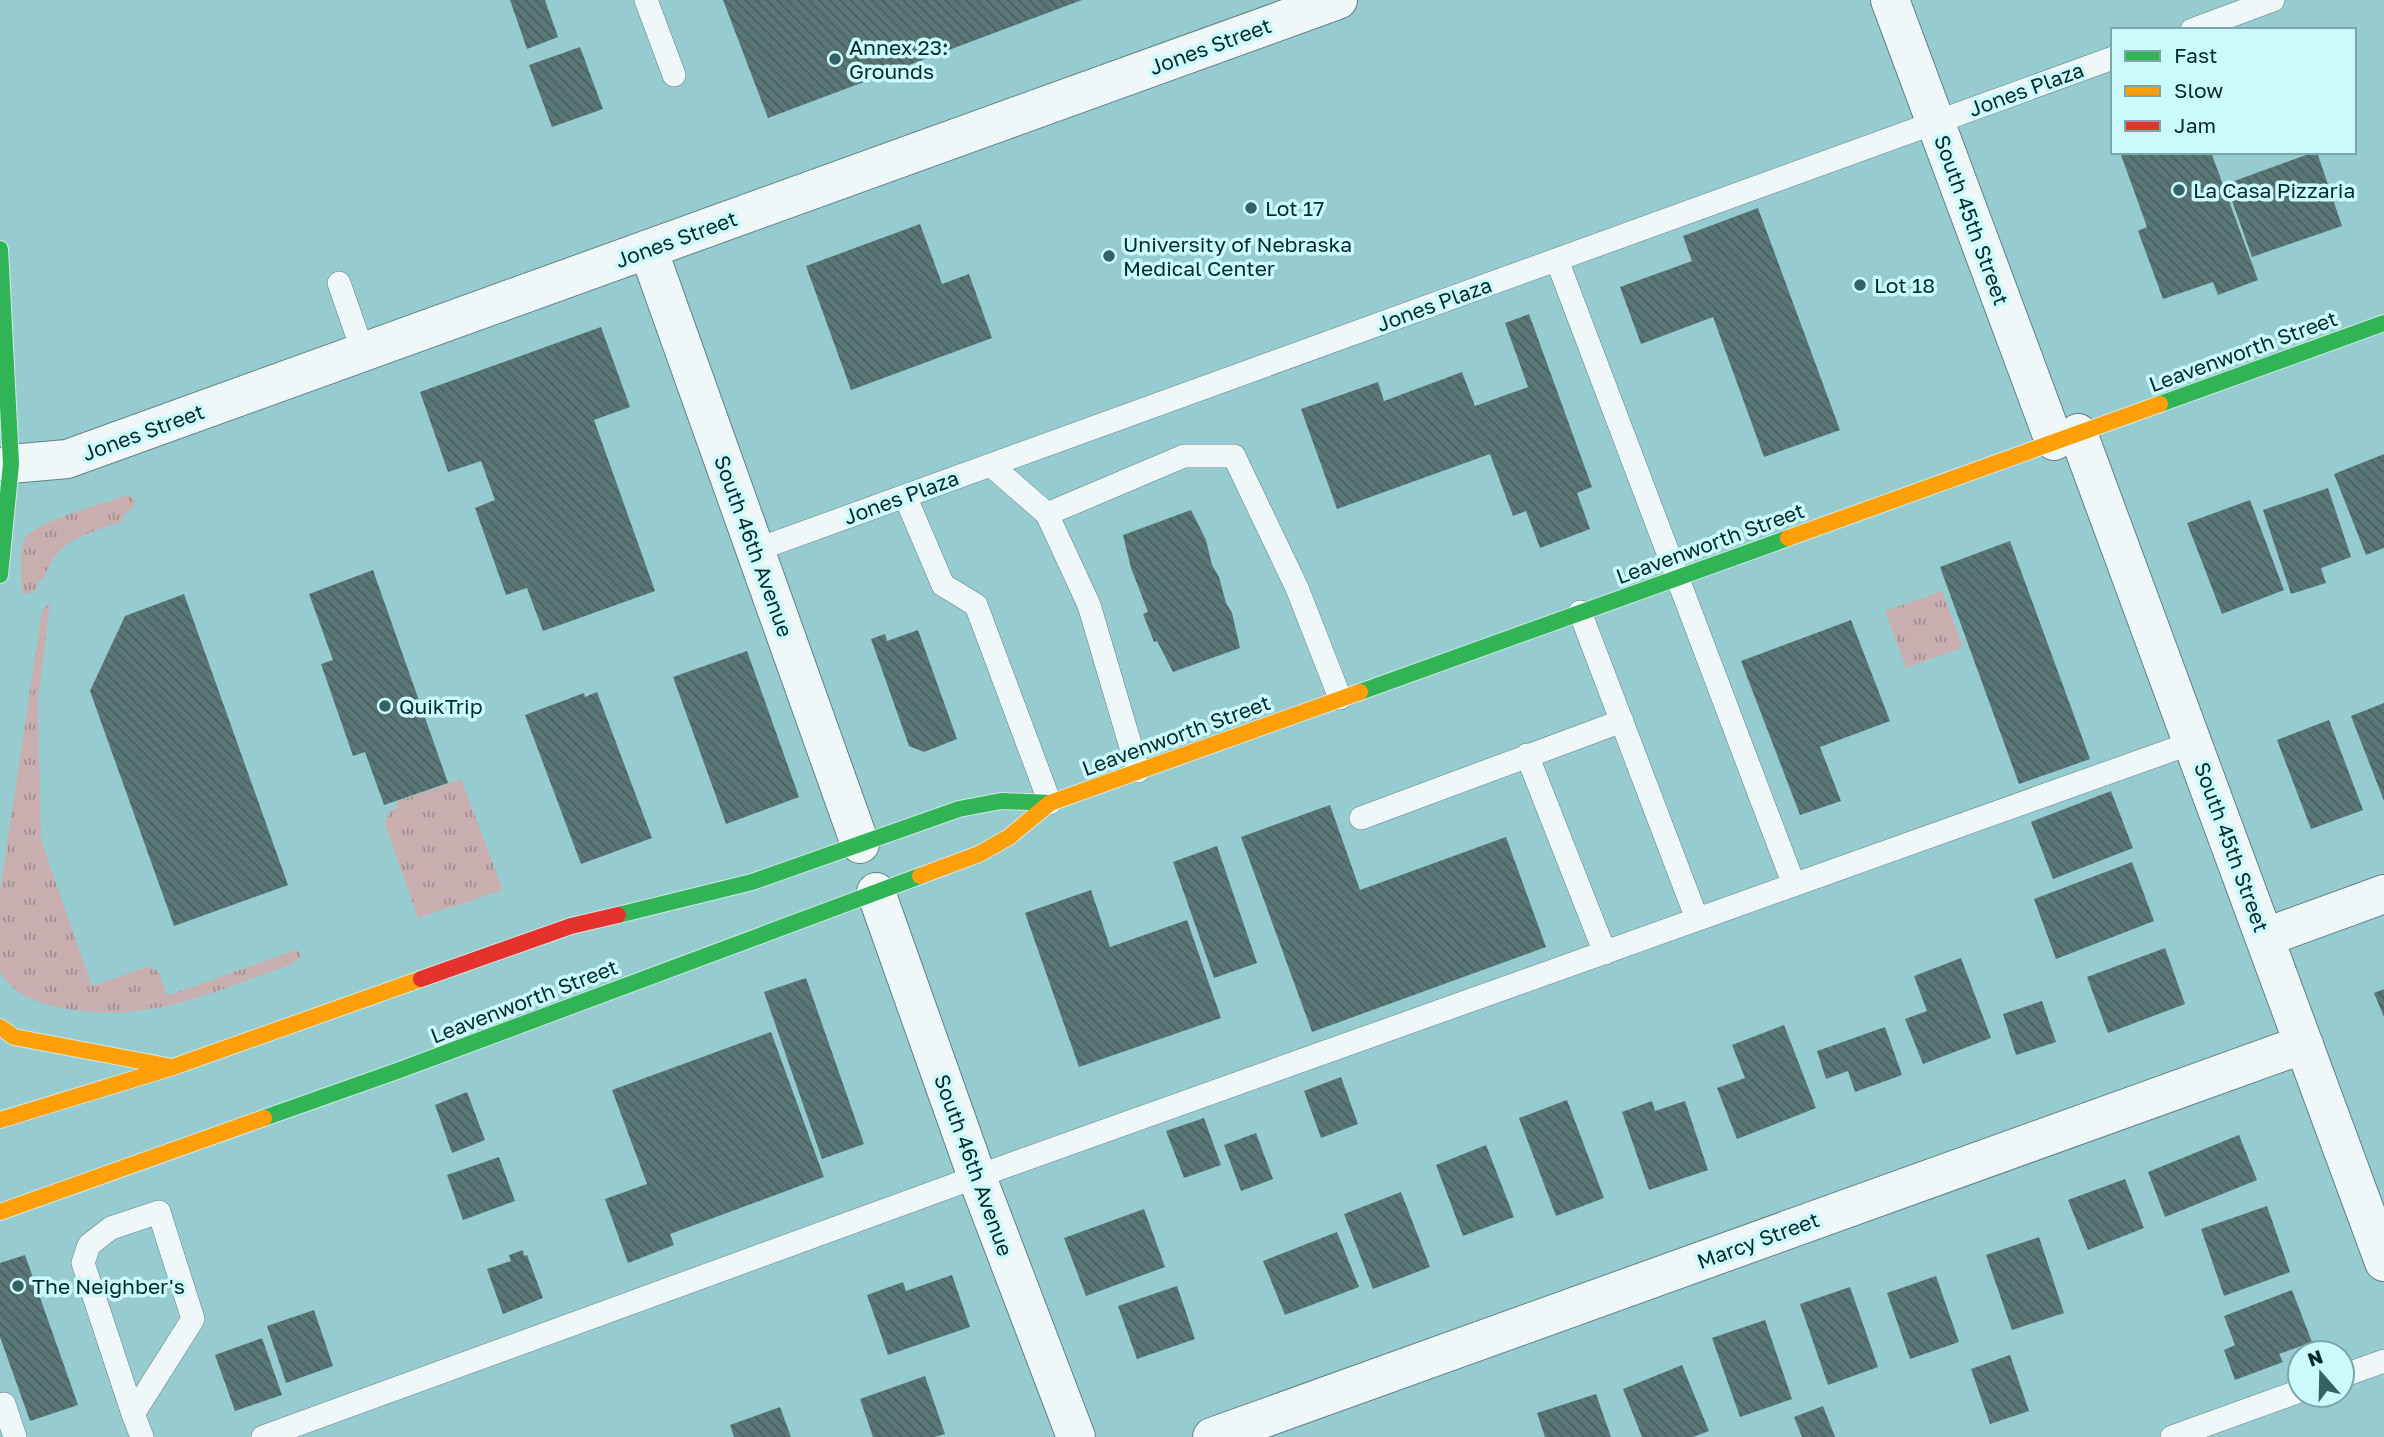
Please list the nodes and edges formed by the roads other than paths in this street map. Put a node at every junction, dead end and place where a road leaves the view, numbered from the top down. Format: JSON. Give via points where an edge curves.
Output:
{"nodes":[{"id":1,"x":646,"y":0,"type":"edge"},
{"id":2,"x":1338,"y":0,"type":"edge"},
{"id":3,"x":1890,"y":0,"type":"edge"},
{"id":4,"x":2273,"y":0,"type":"edge"},
{"id":5,"x":2197,"y":28,"type":"edge"},
{"id":6,"x":2111,"y":59,"type":"edge"},
{"id":7,"x":674,"y":75,"type":"dead end"},
{"id":8,"x":1935,"y":122,"type":"junction"},
{"id":9,"x":0,"y":249,"type":"edge"},
{"id":10,"x":648,"y":249,"type":"junction"},
{"id":11,"x":1558,"y":260,"type":"junction"},
{"id":12,"x":339,"y":283,"type":"dead end"},
{"id":13,"x":2384,"y":323,"type":"edge"},
{"id":14,"x":363,"y":352,"type":"junction"},
{"id":15,"x":2066,"y":437,"type":"junction"},
{"id":16,"x":12,"y":464,"type":"junction"},
{"id":17,"x":991,"y":465,"type":"junction"},
{"id":18,"x":905,"y":496,"type":"junction"},
{"id":19,"x":1047,"y":514,"type":"junction"},
{"id":20,"x":756,"y":550,"type":"junction"},
{"id":21,"x":0,"y":575,"type":"edge"},
{"id":22,"x":1678,"y":577,"type":"junction"},
{"id":23,"x":1580,"y":612,"type":"junction"},
{"id":24,"x":1340,"y":698,"type":"junction"},
{"id":25,"x":1622,"y":721,"type":"junction"},
{"id":26,"x":2194,"y":743,"type":"junction"},
{"id":27,"x":1527,"y":755,"type":"junction"},
{"id":28,"x":1138,"y":771,"type":"junction"},
{"id":29,"x":1050,"y":803,"type":"junction"},
{"id":30,"x":1361,"y":818,"type":"dead end"},
{"id":31,"x":860,"y":844,"type":"junction"},
{"id":32,"x":1794,"y":885,"type":"junction"},
{"id":33,"x":876,"y":892,"type":"junction"},
{"id":34,"x":2384,"y":894,"type":"edge"},
{"id":35,"x":1698,"y":919,"type":"junction"},
{"id":36,"x":2266,"y":937,"type":"junction"},
{"id":37,"x":1605,"y":953,"type":"junction"},
{"id":38,"x":0,"y":1027,"type":"edge"},
{"id":39,"x":2304,"y":1044,"type":"junction"},
{"id":40,"x":173,"y":1067,"type":"junction"},
{"id":41,"x":0,"y":1120,"type":"edge"},
{"id":42,"x":977,"y":1177,"type":"junction"},
{"id":43,"x":0,"y":1212,"type":"edge"},
{"id":44,"x":2384,"y":1262,"type":"edge"},
{"id":45,"x":2384,"y":1361,"type":"edge"},
{"id":46,"x":2356,"y":1371,"type":"edge"},
{"id":47,"x":2286,"y":1396,"type":"edge"},
{"id":48,"x":4,"y":1404,"type":"dead end"},
{"id":49,"x":134,"y":1414,"type":"junction"},
{"id":50,"x":15,"y":1437,"type":"edge"},
{"id":51,"x":142,"y":1437,"type":"edge"},
{"id":52,"x":263,"y":1437,"type":"edge"},
{"id":53,"x":1076,"y":1437,"type":"edge"},
{"id":54,"x":1212,"y":1437,"type":"edge"},
{"id":55,"x":2172,"y":1437,"type":"edge"}],
"edges":[{"from":1,"to":7,"type":"lane"},
{"from":2,"to":10,"type":"street","name":"Jones Street"},
{"from":3,"to":8,"type":"street","name":"South 45th Street"},
{"from":4,"to":5,"type":"lane"},
{"from":6,"to":8,"type":"lane","name":"Jones Plaza"},
{"from":8,"to":11,"type":"lane","name":"Jones Plaza"},
{"from":8,"to":15,"type":"street","name":"South 45th Street"},
{"from":9,"to":16,"type":"main road"},
{"from":10,"to":14,"type":"street","name":"Jones Street"},
{"from":10,"to":20,"type":"street","name":"South 46th Avenue"},
{"from":11,"to":17,"type":"lane","name":"Jones Plaza"},
{"from":11,"to":22,"type":"lane"},
{"from":12,"to":14,"type":"lane"},
{"from":13,"to":15,"type":"main road","name":"Leavenworth Street"},
{"from":14,"to":16,"type":"street","name":"Jones Street","via":[[67,459]]},
{"from":15,"to":22,"type":"main road","name":"Leavenworth Street"},
{"from":15,"to":26,"type":"street","name":"South 45th Street"},
{"from":16,"to":21,"type":"main road"},
{"from":17,"to":18,"type":"lane","name":"Jones Plaza"},
{"from":17,"to":19,"type":"lane"},
{"from":18,"to":20,"type":"lane","name":"Jones Plaza"},
{"from":18,"to":29,"type":"lane","via":[[943,584],[976,605]]},
{"from":19,"to":24,"type":"lane","via":[[1184,456],[1234,456],[1297,588]]},
{"from":19,"to":28,"type":"lane","via":[[1089,605]]},
{"from":20,"to":31,"type":"street","name":"South 46th Avenue"},
{"from":22,"to":23,"type":"main road","name":"Leavenworth Street"},
{"from":22,"to":32,"type":"lane"},
{"from":23,"to":24,"type":"main road","name":"Leavenworth Street"},
{"from":23,"to":25,"type":"lane"},
{"from":24,"to":28,"type":"main road","name":"Leavenworth Street"},
{"from":25,"to":27,"type":"lane"},
{"from":25,"to":35,"type":"lane"},
{"from":26,"to":32,"type":"lane"},
{"from":26,"to":36,"type":"street","name":"South 45th Street"},
{"from":27,"to":30,"type":"lane"},
{"from":27,"to":37,"type":"lane"},
{"from":28,"to":29,"type":"main road","name":"Leavenworth Street"},
{"from":29,"to":31,"type":"main road","name":"Leavenworth Street","via":[[1002,801],[959,808]]},
{"from":29,"to":33,"type":"main road","name":"Leavenworth Street","via":[[1009,838]]},
{"from":31,"to":40,"type":"main road","name":"Leavenworth Street","via":[[752,882],[571,926]]},
{"from":32,"to":35,"type":"lane"},
{"from":33,"to":42,"type":"street","name":"South 46th Avenue"},
{"from":33,"to":43,"type":"main road","name":"Leavenworth Street","via":[[397,1072]]},
{"from":34,"to":36,"type":"street"},
{"from":35,"to":37,"type":"lane"},
{"from":36,"to":39,"type":"street","name":"South 45th Street"},
{"from":37,"to":42,"type":"lane"},
{"from":38,"to":40,"type":"main road","via":[[15,1037]]},
{"from":39,"to":44,"type":"street","name":"South 45th Street"},
{"from":39,"to":54,"type":"street","name":"Marcy Street"},
{"from":40,"to":41,"type":"main road","name":"Leavenworth Street"},
{"from":42,"to":52,"type":"lane"},
{"from":42,"to":53,"type":"street","name":"South 46th Avenue"},
{"from":45,"to":46,"type":"lane"},
{"from":47,"to":55,"type":"lane"},
{"from":48,"to":50,"type":"lane"},
{"from":49,"to":49,"type":"lane","via":[[83,1264],[89,1245],[111,1228],[159,1212],[193,1319]]},
{"from":49,"to":51,"type":"lane"}]}
